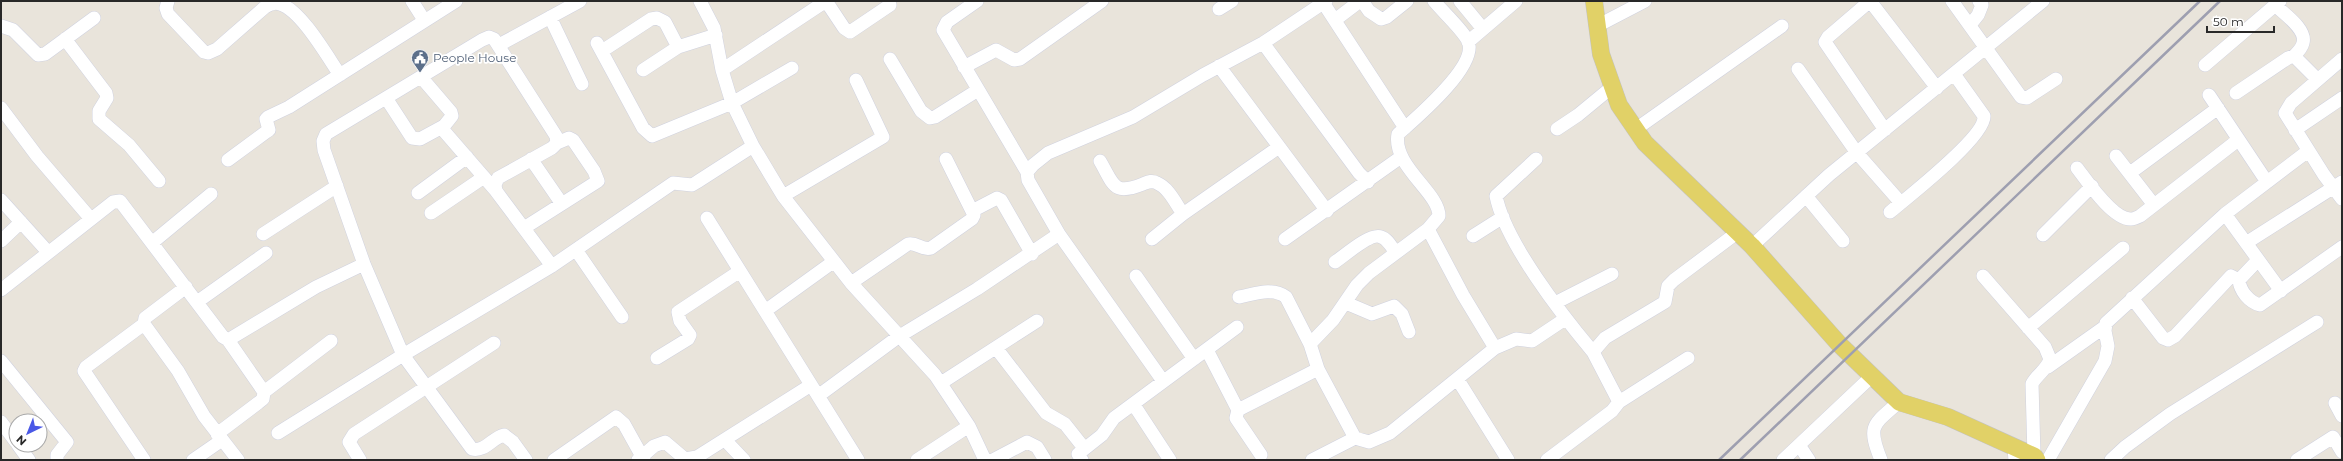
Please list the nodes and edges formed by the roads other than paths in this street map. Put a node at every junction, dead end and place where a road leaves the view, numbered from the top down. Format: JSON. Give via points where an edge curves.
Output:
{"nodes":[{"id":1,"x":168,"y":1,"type":"edge"},
{"id":2,"x":456,"y":1,"type":"edge"},
{"id":3,"x":580,"y":1,"type":"edge"},
{"id":4,"x":700,"y":1,"type":"edge"},
{"id":5,"x":826,"y":1,"type":"edge"},
{"id":6,"x":977,"y":1,"type":"edge"},
{"id":7,"x":1102,"y":1,"type":"edge"},
{"id":8,"x":1232,"y":1,"type":"edge"},
{"id":9,"x":1361,"y":1,"type":"edge"},
{"id":10,"x":1407,"y":1,"type":"edge"},
{"id":11,"x":1434,"y":1,"type":"edge"},
{"id":12,"x":1460,"y":1,"type":"edge"},
{"id":13,"x":1516,"y":1,"type":"edge"},
{"id":14,"x":1594,"y":1,"type":"edge"},
{"id":15,"x":1645,"y":1,"type":"edge"},
{"id":16,"x":1870,"y":1,"type":"edge"},
{"id":17,"x":1952,"y":1,"type":"edge"},
{"id":18,"x":1979,"y":1,"type":"edge"},
{"id":19,"x":2043,"y":1,"type":"edge"},
{"id":20,"x":414,"y":2,"type":"edge"},
{"id":21,"x":1325,"y":3,"type":"edge"},
{"id":22,"x":2278,"y":3,"type":"edge"},
{"id":23,"x":890,"y":5,"type":"dead end"},
{"id":24,"x":1219,"y":9,"type":"dead end"},
{"id":25,"x":550,"y":17,"type":"junction"},
{"id":26,"x":94,"y":18,"type":"dead end"},
{"id":27,"x":424,"y":20,"type":"junction"},
{"id":28,"x":1335,"y":20,"type":"junction"},
{"id":29,"x":1970,"y":25,"type":"junction"},
{"id":30,"x":1,"y":26,"type":"edge"},
{"id":31,"x":1597,"y":26,"type":"junction"},
{"id":32,"x":1782,"y":26,"type":"dead end"},
{"id":33,"x":1483,"y":29,"type":"junction"},
{"id":34,"x":716,"y":35,"type":"junction"},
{"id":35,"x":65,"y":39,"type":"junction"},
{"id":36,"x":1468,"y":42,"type":"junction"},
{"id":37,"x":1263,"y":43,"type":"junction"},
{"id":38,"x":499,"y":45,"type":"junction"},
{"id":39,"x":678,"y":47,"type":"junction"},
{"id":40,"x":1986,"y":47,"type":"junction"},
{"id":41,"x":2294,"y":56,"type":"junction"},
{"id":42,"x":890,"y":59,"type":"dead end"},
{"id":43,"x":2342,"y":59,"type":"edge"},
{"id":44,"x":2205,"y":65,"type":"dead end"},
{"id":45,"x":1219,"y":66,"type":"junction"},
{"id":46,"x":964,"y":67,"type":"junction"},
{"id":47,"x":792,"y":68,"type":"dead end"},
{"id":48,"x":1798,"y":69,"type":"dead end"},
{"id":49,"x":643,"y":70,"type":"dead end"},
{"id":50,"x":722,"y":70,"type":"junction"},
{"id":51,"x":340,"y":74,"type":"junction"},
{"id":52,"x":1954,"y":74,"type":"junction"},
{"id":53,"x":421,"y":77,"type":"junction"},
{"id":54,"x":2056,"y":78,"type":"dead end"},
{"id":55,"x":2317,"y":79,"type":"junction"},
{"id":56,"x":856,"y":80,"type":"dead end"},
{"id":57,"x":582,"y":84,"type":"dead end"},
{"id":58,"x":1612,"y":86,"type":"junction"},
{"id":59,"x":1937,"y":88,"type":"junction"},
{"id":60,"x":978,"y":90,"type":"junction"},
{"id":61,"x":2236,"y":93,"type":"dead end"},
{"id":62,"x":2209,"y":94,"type":"dead end"},
{"id":63,"x":386,"y":98,"type":"junction"},
{"id":64,"x":2342,"y":98,"type":"edge"},
{"id":65,"x":732,"y":103,"type":"junction"},
{"id":66,"x":1,"y":108,"type":"edge"},
{"id":67,"x":2218,"y":108,"type":"junction"},
{"id":68,"x":444,"y":126,"type":"junction"},
{"id":69,"x":1405,"y":128,"type":"junction"},
{"id":70,"x":1557,"y":129,"type":"dead end"},
{"id":71,"x":1636,"y":129,"type":"junction"},
{"id":72,"x":1885,"y":130,"type":"junction"},
{"id":73,"x":2295,"y":130,"type":"junction"},
{"id":74,"x":2238,"y":140,"type":"junction"},
{"id":75,"x":557,"y":143,"type":"junction"},
{"id":76,"x":753,"y":146,"type":"junction"},
{"id":77,"x":1279,"y":147,"type":"junction"},
{"id":78,"x":2308,"y":151,"type":"junction"},
{"id":79,"x":1857,"y":153,"type":"junction"},
{"id":80,"x":2116,"y":156,"type":"dead end"},
{"id":81,"x":467,"y":157,"type":"junction"},
{"id":82,"x":1401,"y":157,"type":"junction"},
{"id":83,"x":531,"y":159,"type":"junction"},
{"id":84,"x":946,"y":159,"type":"dead end"},
{"id":85,"x":1536,"y":159,"type":"dead end"},
{"id":86,"x":228,"y":160,"type":"dead end"},
{"id":87,"x":1100,"y":161,"type":"dead end"},
{"id":88,"x":2076,"y":168,"type":"dead end"},
{"id":89,"x":1027,"y":172,"type":"junction"},
{"id":90,"x":2130,"y":173,"type":"junction"},
{"id":91,"x":484,"y":177,"type":"junction"},
{"id":92,"x":159,"y":182,"type":"dead end"},
{"id":93,"x":1368,"y":182,"type":"junction"},
{"id":94,"x":2267,"y":182,"type":"junction"},
{"id":95,"x":2338,"y":185,"type":"edge"},
{"id":96,"x":337,"y":186,"type":"junction"},
{"id":97,"x":2092,"y":186,"type":"junction"},
{"id":98,"x":496,"y":191,"type":"junction"},
{"id":99,"x":418,"y":193,"type":"dead end"},
{"id":100,"x":211,"y":194,"type":"dead end"},
{"id":101,"x":783,"y":196,"type":"junction"},
{"id":102,"x":1806,"y":196,"type":"junction"},
{"id":103,"x":2342,"y":199,"type":"edge"},
{"id":104,"x":1,"y":200,"type":"edge"},
{"id":105,"x":1901,"y":203,"type":"junction"},
{"id":106,"x":562,"y":204,"type":"junction"},
{"id":107,"x":2154,"y":205,"type":"junction"},
{"id":108,"x":972,"y":211,"type":"junction"},
{"id":109,"x":1327,"y":211,"type":"junction"},
{"id":110,"x":1890,"y":212,"type":"dead end"},
{"id":111,"x":431,"y":213,"type":"dead end"},
{"id":112,"x":1183,"y":214,"type":"junction"},
{"id":113,"x":2224,"y":214,"type":"junction"},
{"id":114,"x":1503,"y":216,"type":"junction"},
{"id":115,"x":707,"y":218,"type":"dead end"},
{"id":116,"x":92,"y":219,"type":"junction"},
{"id":117,"x":21,"y":222,"type":"junction"},
{"id":118,"x":524,"y":228,"type":"junction"},
{"id":119,"x":1428,"y":229,"type":"junction"},
{"id":120,"x":1738,"y":232,"type":"junction"},
{"id":121,"x":263,"y":234,"type":"dead end"},
{"id":122,"x":1059,"y":234,"type":"junction"},
{"id":123,"x":2043,"y":235,"type":"dead end"},
{"id":124,"x":1473,"y":236,"type":"dead end"},
{"id":125,"x":1152,"y":239,"type":"dead end"},
{"id":126,"x":1285,"y":239,"type":"dead end"},
{"id":127,"x":1,"y":241,"type":"edge"},
{"id":128,"x":1843,"y":241,"type":"dead end"},
{"id":129,"x":153,"y":242,"type":"junction"},
{"id":130,"x":2246,"y":243,"type":"junction"},
{"id":131,"x":1752,"y":246,"type":"junction"},
{"id":132,"x":2342,"y":247,"type":"edge"},
{"id":133,"x":2123,"y":248,"type":"dead end"},
{"id":134,"x":576,"y":250,"type":"junction"},
{"id":135,"x":48,"y":252,"type":"junction"},
{"id":136,"x":266,"y":253,"type":"dead end"},
{"id":137,"x":1396,"y":253,"type":"junction"},
{"id":138,"x":1032,"y":254,"type":"junction"},
{"id":139,"x":2258,"y":260,"type":"junction"},
{"id":140,"x":833,"y":262,"type":"junction"},
{"id":141,"x":1335,"y":262,"type":"dead end"},
{"id":142,"x":364,"y":264,"type":"junction"},
{"id":143,"x":552,"y":266,"type":"junction"},
{"id":144,"x":740,"y":271,"type":"junction"},
{"id":145,"x":1612,"y":274,"type":"dead end"},
{"id":146,"x":1136,"y":276,"type":"dead end"},
{"id":147,"x":1983,"y":276,"type":"dead end"},
{"id":148,"x":2239,"y":280,"type":"junction"},
{"id":149,"x":850,"y":283,"type":"junction"},
{"id":150,"x":186,"y":287,"type":"junction"},
{"id":151,"x":1,"y":290,"type":"edge"},
{"id":152,"x":2281,"y":291,"type":"junction"},
{"id":153,"x":1239,"y":297,"type":"dead end"},
{"id":154,"x":2132,"y":298,"type":"junction"},
{"id":155,"x":197,"y":302,"type":"junction"},
{"id":156,"x":1346,"y":303,"type":"junction"},
{"id":157,"x":1555,"y":303,"type":"junction"},
{"id":158,"x":765,"y":311,"type":"junction"},
{"id":159,"x":622,"y":317,"type":"dead end"},
{"id":160,"x":1565,"y":319,"type":"junction"},
{"id":161,"x":1037,"y":321,"type":"dead end"},
{"id":162,"x":2317,"y":322,"type":"dead end"},
{"id":163,"x":144,"y":324,"type":"junction"},
{"id":164,"x":1237,"y":327,"type":"dead end"},
{"id":165,"x":2105,"y":327,"type":"junction"},
{"id":166,"x":2028,"y":328,"type":"junction"},
{"id":167,"x":1409,"y":332,"type":"dead end"},
{"id":168,"x":898,"y":337,"type":"junction"},
{"id":169,"x":228,"y":340,"type":"junction"},
{"id":170,"x":331,"y":341,"type":"dead end"},
{"id":171,"x":494,"y":344,"type":"dead end"},
{"id":172,"x":1310,"y":344,"type":"junction"},
{"id":173,"x":996,"y":348,"type":"junction"},
{"id":174,"x":1495,"y":348,"type":"junction"},
{"id":175,"x":1207,"y":350,"type":"junction"},
{"id":176,"x":1593,"y":352,"type":"junction"},
{"id":177,"x":403,"y":355,"type":"junction"},
{"id":178,"x":657,"y":358,"type":"dead end"},
{"id":179,"x":1688,"y":358,"type":"dead end"},
{"id":180,"x":1194,"y":359,"type":"junction"},
{"id":181,"x":1,"y":361,"type":"edge"},
{"id":182,"x":2048,"y":367,"type":"junction"},
{"id":183,"x":1318,"y":369,"type":"junction"},
{"id":184,"x":1872,"y":376,"type":"junction"},
{"id":185,"x":1458,"y":380,"type":"junction"},
{"id":186,"x":1163,"y":381,"type":"junction"},
{"id":187,"x":941,"y":383,"type":"junction"},
{"id":188,"x":811,"y":385,"type":"junction"},
{"id":189,"x":426,"y":387,"type":"junction"},
{"id":190,"x":264,"y":392,"type":"junction"},
{"id":191,"x":818,"y":396,"type":"junction"},
{"id":192,"x":1619,"y":402,"type":"junction"},
{"id":193,"x":1899,"y":402,"type":"junction"},
{"id":194,"x":2335,"y":403,"type":"dead end"},
{"id":195,"x":1134,"y":405,"type":"junction"},
{"id":196,"x":1238,"y":410,"type":"junction"},
{"id":197,"x":2342,"y":416,"type":"edge"},
{"id":198,"x":1,"y":422,"type":"edge"},
{"id":199,"x":969,"y":426,"type":"junction"},
{"id":200,"x":8,"y":431,"type":"edge"},
{"id":201,"x":278,"y":433,"type":"dead end"},
{"id":202,"x":219,"y":437,"type":"junction"},
{"id":203,"x":1355,"y":438,"type":"junction"},
{"id":204,"x":725,"y":440,"type":"junction"},
{"id":205,"x":1799,"y":445,"type":"junction"},
{"id":206,"x":2342,"y":452,"type":"edge"},
{"id":207,"x":1083,"y":454,"type":"edge"},
{"id":208,"x":2015,"y":454,"type":"edge"},
{"id":209,"x":1261,"y":455,"type":"dead end"},
{"id":210,"x":1327,"y":457,"type":"edge"},
{"id":211,"x":55,"y":458,"type":"edge"},
{"id":212,"x":2342,"y":458,"type":"edge"},
{"id":213,"x":641,"y":459,"type":"edge"},
{"id":214,"x":2039,"y":459,"type":"edge"},
{"id":215,"x":144,"y":460,"type":"edge"},
{"id":216,"x":193,"y":460,"type":"edge"},
{"id":217,"x":238,"y":460,"type":"edge"},
{"id":218,"x":360,"y":460,"type":"edge"},
{"id":219,"x":526,"y":460,"type":"edge"},
{"id":220,"x":554,"y":460,"type":"edge"},
{"id":221,"x":744,"y":460,"type":"edge"},
{"id":222,"x":858,"y":460,"type":"edge"},
{"id":223,"x":917,"y":460,"type":"edge"},
{"id":224,"x":985,"y":460,"type":"edge"},
{"id":225,"x":993,"y":460,"type":"edge"},
{"id":226,"x":1045,"y":460,"type":"edge"},
{"id":227,"x":1170,"y":460,"type":"edge"},
{"id":228,"x":1312,"y":460,"type":"edge"},
{"id":229,"x":1508,"y":460,"type":"edge"},
{"id":230,"x":1547,"y":460,"type":"edge"},
{"id":231,"x":1784,"y":460,"type":"edge"},
{"id":232,"x":1810,"y":460,"type":"edge"},
{"id":233,"x":1882,"y":460,"type":"edge"},
{"id":234,"x":2111,"y":460,"type":"edge"},
{"id":235,"x":2297,"y":460,"type":"edge"},
{"id":236,"x":2339,"y":460,"type":"edge"}],
"edges":[{"from":1,"to":51,"type":"street","via":[[168,14],[204,52],[208,53],[218,49],[265,7],[279,3],[298,17]]},
{"from":2,"to":27,"type":"street"},
{"from":3,"to":25,"type":"street"},
{"from":4,"to":34,"type":"street","via":[[708,13]]},
{"from":5,"to":23,"type":"street","via":[[844,28],[850,32]]},
{"from":5,"to":50,"type":"street"},
{"from":6,"to":46,"type":"street","via":[[943,26],[945,35]]},
{"from":7,"to":46,"type":"street","via":[[1020,59],[1014,60],[996,50]]},
{"from":8,"to":24,"type":"street"},
{"from":9,"to":10,"type":"street","via":[[1369,11],[1381,18],[1387,17]]},
{"from":9,"to":28,"type":"street"},
{"from":11,"to":36,"type":"street"},
{"from":12,"to":33,"type":"street"},
{"from":13,"to":33,"type":"street"},
{"from":14,"to":31,"type":"main road"},
{"from":15,"to":31,"type":"street"},
{"from":16,"to":59,"type":"street"},
{"from":16,"to":72,"type":"street","via":[[1825,42]]},
{"from":17,"to":29,"type":"street"},
{"from":18,"to":29,"type":"street","via":[[1982,5],[1981,10]]},
{"from":19,"to":40,"type":"street"},
{"from":20,"to":27,"type":"street"},
{"from":21,"to":28,"type":"street"},
{"from":21,"to":37,"type":"street"},
{"from":22,"to":41,"type":"street","via":[[2300,29],[2304,39],[2303,45]]},
{"from":22,"to":44,"type":"street"},
{"from":25,"to":38,"type":"street"},
{"from":25,"to":57,"type":"street"},
{"from":26,"to":35,"type":"street"},
{"from":27,"to":51,"type":"street"},
{"from":28,"to":69,"type":"street"},
{"from":29,"to":40,"type":"street"},
{"from":30,"to":35,"type":"street","via":[[13,30],[38,56],[45,54]]},
{"from":31,"to":58,"type":"main road","via":[[1601,54]]},
{"from":32,"to":71,"type":"street"},
{"from":33,"to":36,"type":"street"},
{"from":34,"to":39,"type":"street"},
{"from":34,"to":50,"type":"street"},
{"from":35,"to":92,"type":"street","via":[[106,93],[107,98],[99,112],[99,119],[129,145]]},
{"from":36,"to":69,"type":"street","via":[[1468,55],[1462,69]]},
{"from":37,"to":45,"type":"street"},
{"from":37,"to":93,"type":"street"},
{"from":38,"to":53,"type":"street","via":[[489,37]]},
{"from":38,"to":75,"type":"street","via":[[556,136]]},
{"from":39,"to":49,"type":"street"},
{"from":39,"to":65,"type":"street","via":[[665,22],[657,18],[600,47],[643,128],[652,136]]},
{"from":40,"to":52,"type":"street"},
{"from":40,"to":54,"type":"street","via":[[2021,97],[2027,98]]},
{"from":41,"to":55,"type":"street"},
{"from":41,"to":61,"type":"street"},
{"from":42,"to":60,"type":"street","via":[[921,111],[930,118]]},
{"from":43,"to":55,"type":"street"},
{"from":45,"to":77,"type":"street"},
{"from":45,"to":89,"type":"street","via":[[1114,127],[1048,153]]},
{"from":46,"to":60,"type":"street"},
{"from":47,"to":65,"type":"street"},
{"from":48,"to":79,"type":"street"},
{"from":50,"to":65,"type":"street"},
{"from":51,"to":86,"type":"street","via":[[289,107],[268,117],[266,119],[269,130]]},
{"from":52,"to":59,"type":"street"},
{"from":52,"to":105,"type":"street","via":[[1984,116],[1984,122],[1951,160]]},
{"from":53,"to":63,"type":"street"},
{"from":53,"to":68,"type":"street","via":[[451,112],[452,116]]},
{"from":55,"to":73,"type":"street","via":[[2286,109],[2285,113]]},
{"from":56,"to":101,"type":"street","via":[[883,137]]},
{"from":58,"to":70,"type":"street"},
{"from":58,"to":71,"type":"main road","via":[[1619,105]]},
{"from":59,"to":72,"type":"street"},
{"from":60,"to":89,"type":"street"},
{"from":62,"to":67,"type":"street"},
{"from":63,"to":68,"type":"street","via":[[412,138],[420,139]]},
{"from":63,"to":96,"type":"street","via":[[326,134],[323,141]]},
{"from":64,"to":73,"type":"street"},
{"from":65,"to":76,"type":"street"},
{"from":66,"to":116,"type":"street","via":[[37,156]]},
{"from":67,"to":74,"type":"street"},
{"from":67,"to":90,"type":"street"},
{"from":68,"to":81,"type":"street","via":[[444,131]]},
{"from":69,"to":82,"type":"street","via":[[1398,134],[1397,141]]},
{"from":71,"to":120,"type":"main road","via":[[1645,143]]},
{"from":72,"to":79,"type":"street"},
{"from":73,"to":78,"type":"street"},
{"from":74,"to":94,"type":"street"},
{"from":74,"to":107,"type":"street"},
{"from":75,"to":83,"type":"street"},
{"from":75,"to":106,"type":"street","via":[[569,138],[572,140],[598,180]]},
{"from":76,"to":101,"type":"street"},
{"from":76,"to":134,"type":"street","via":[[692,185],[673,183]]},
{"from":77,"to":109,"type":"street"},
{"from":77,"to":112,"type":"street"},
{"from":78,"to":94,"type":"street"},
{"from":78,"to":95,"type":"street"},
{"from":79,"to":102,"type":"street"},
{"from":79,"to":105,"type":"street"},
{"from":80,"to":90,"type":"street"},
{"from":81,"to":91,"type":"street"},
{"from":81,"to":99,"type":"street"},
{"from":82,"to":93,"type":"street"},
{"from":82,"to":119,"type":"street","via":[[1439,213],[1437,220]]},
{"from":83,"to":98,"type":"street","via":[[498,178]]},
{"from":83,"to":106,"type":"street"},
{"from":84,"to":108,"type":"street"},
{"from":85,"to":114,"type":"street","via":[[1496,196]]},
{"from":87,"to":112,"type":"street","via":[[1113,184],[1120,189],[1126,191],[1150,181],[1158,183],[1166,188]]},
{"from":88,"to":97,"type":"street"},
{"from":89,"to":122,"type":"street","via":[[1028,180]]},
{"from":90,"to":107,"type":"street"},
{"from":91,"to":98,"type":"street"},
{"from":91,"to":111,"type":"street"},
{"from":93,"to":109,"type":"street"},
{"from":94,"to":113,"type":"street"},
{"from":95,"to":103,"type":"street"},
{"from":95,"to":130,"type":"street"},
{"from":96,"to":121,"type":"street"},
{"from":96,"to":142,"type":"street"},
{"from":97,"to":107,"type":"street","via":[[2120,216],[2131,219],[2140,216]]},
{"from":97,"to":123,"type":"street"},
{"from":98,"to":118,"type":"street"},
{"from":100,"to":129,"type":"street"},
{"from":101,"to":140,"type":"street"},
{"from":102,"to":128,"type":"street"},
{"from":102,"to":131,"type":"street"},
{"from":104,"to":117,"type":"street"},
{"from":105,"to":110,"type":"street"},
{"from":106,"to":118,"type":"street"},
{"from":108,"to":138,"type":"street","via":[[997,198],[1001,200]]},
{"from":108,"to":149,"type":"street","via":[[972,219],[931,248],[926,250],[913,243],[908,244]]},
{"from":109,"to":126,"type":"street"},
{"from":112,"to":125,"type":"street"},
{"from":113,"to":130,"type":"street"},
{"from":113,"to":154,"type":"street"},
{"from":114,"to":124,"type":"street"},
{"from":114,"to":157,"type":"street","via":[[1513,240]]},
{"from":115,"to":144,"type":"street"},
{"from":116,"to":129,"type":"street","via":[[113,202],[120,201]]},
{"from":116,"to":135,"type":"street"},
{"from":117,"to":127,"type":"street"},
{"from":117,"to":135,"type":"street"},
{"from":118,"to":143,"type":"street"},
{"from":119,"to":137,"type":"street"},
{"from":119,"to":174,"type":"street"},
{"from":120,"to":131,"type":"main road"},
{"from":120,"to":176,"type":"street","via":[[1674,280],[1668,286],[1665,302],[1605,338]]},
{"from":122,"to":138,"type":"street"},
{"from":122,"to":186,"type":"street"},
{"from":129,"to":150,"type":"street"},
{"from":130,"to":139,"type":"street"},
{"from":131,"to":184,"type":"main road","via":[[1839,344]]},
{"from":132,"to":152,"type":"street"},
{"from":133,"to":166,"type":"street"},
{"from":134,"to":143,"type":"street"},
{"from":134,"to":159,"type":"street"},
{"from":135,"to":151,"type":"street"},
{"from":136,"to":155,"type":"street"},
{"from":137,"to":141,"type":"street","via":[[1383,237],[1378,236],[1367,240]]},
{"from":137,"to":156,"type":"street","via":[[1357,285]]},
{"from":138,"to":168,"type":"street"},
{"from":139,"to":148,"type":"street"},
{"from":139,"to":152,"type":"street"},
{"from":140,"to":149,"type":"street"},
{"from":140,"to":158,"type":"street"},
{"from":142,"to":169,"type":"street","via":[[316,287]]},
{"from":142,"to":177,"type":"street"},
{"from":143,"to":177,"type":"street"},
{"from":144,"to":158,"type":"street"},
{"from":144,"to":178,"type":"street","via":[[678,312],[680,321],[690,335],[688,339]]},
{"from":145,"to":157,"type":"street"},
{"from":146,"to":180,"type":"street"},
{"from":147,"to":166,"type":"street"},
{"from":148,"to":152,"type":"street","via":[[2243,292],[2254,303],[2260,305]]},
{"from":148,"to":154,"type":"street","via":[[2231,276],[2175,336],[2168,340],[2163,338]]},
{"from":149,"to":168,"type":"street"},
{"from":150,"to":155,"type":"street"},
{"from":150,"to":163,"type":"street","via":[[146,318]]},
{"from":153,"to":172,"type":"street","via":[[1267,291],[1280,293],[1286,297]]},
{"from":154,"to":165,"type":"street"},
{"from":155,"to":169,"type":"street"},
{"from":156,"to":167,"type":"street","via":[[1372,314],[1394,306],[1402,314]]},
{"from":156,"to":172,"type":"street"},
{"from":157,"to":160,"type":"street"},
{"from":158,"to":188,"type":"street"},
{"from":160,"to":174,"type":"street","via":[[1532,342],[1516,339]]},
{"from":160,"to":176,"type":"street"},
{"from":161,"to":173,"type":"street"},
{"from":162,"to":234,"type":"street","via":[[2170,414]]},
{"from":163,"to":202,"type":"street","via":[[178,371]]},
{"from":163,"to":215,"type":"street","via":[[84,371]]},
{"from":164,"to":175,"type":"street"},
{"from":165,"to":182,"type":"street"},
{"from":165,"to":214,"type":"street","via":[[2108,346],[2105,361]]},
{"from":166,"to":182,"type":"street","via":[[2045,347],[2050,359]]},
{"from":168,"to":187,"type":"street"},
{"from":168,"to":191,"type":"street"},
{"from":169,"to":190,"type":"street"},
{"from":170,"to":190,"type":"street"},
{"from":171,"to":189,"type":"street"},
{"from":172,"to":183,"type":"street"},
{"from":173,"to":187,"type":"street"},
{"from":173,"to":207,"type":"street","via":[[1046,413],[1065,424]]},
{"from":174,"to":185,"type":"street"},
{"from":175,"to":180,"type":"street"},
{"from":175,"to":196,"type":"street"},
{"from":176,"to":192,"type":"street"},
{"from":177,"to":189,"type":"street"},
{"from":177,"to":201,"type":"street"},
{"from":179,"to":192,"type":"street"},
{"from":180,"to":186,"type":"street"},
{"from":181,"to":211,"type":"street","via":[[64,436],[67,442]]},
{"from":182,"to":214,"type":"street","via":[[2032,384]]},
{"from":183,"to":196,"type":"street"},
{"from":183,"to":203,"type":"street"},
{"from":184,"to":193,"type":"main road"},
{"from":184,"to":205,"type":"street"},
{"from":185,"to":203,"type":"street","via":[[1390,433],[1369,442]]},
{"from":185,"to":229,"type":"street"},
{"from":186,"to":195,"type":"street"},
{"from":187,"to":199,"type":"street"},
{"from":188,"to":191,"type":"street"},
{"from":188,"to":204,"type":"street"},
{"from":189,"to":218,"type":"street","via":[[350,438],[349,442]]},
{"from":189,"to":219,"type":"street","via":[[472,449],[484,448],[498,436],[504,435],[513,442]]},
{"from":190,"to":202,"type":"street","via":[[263,399]]},
{"from":191,"to":222,"type":"street"},
{"from":192,"to":230,"type":"street","via":[[1612,411]]},
{"from":193,"to":208,"type":"main road","via":[[1948,417]]},
{"from":193,"to":233,"type":"street","via":[[1876,423],[1874,428],[1874,441]]},
{"from":194,"to":197,"type":"street"},
{"from":195,"to":207,"type":"street","via":[[1114,418]]},
{"from":195,"to":227,"type":"street"},
{"from":196,"to":209,"type":"street","via":[[1236,418]]},
{"from":198,"to":200,"type":"street"},
{"from":199,"to":223,"type":"street"},
{"from":199,"to":224,"type":"street"},
{"from":202,"to":216,"type":"street"},
{"from":202,"to":217,"type":"street"},
{"from":203,"to":210,"type":"street"},
{"from":204,"to":213,"type":"street","via":[[691,460],[685,459],[665,442],[654,446]]},
{"from":204,"to":221,"type":"street"},
{"from":205,"to":231,"type":"street"},
{"from":205,"to":232,"type":"street"},
{"from":206,"to":235,"type":"street","via":[[2333,437]]},
{"from":208,"to":214,"type":"main road"},
{"from":210,"to":228,"type":"street"},
{"from":212,"to":236,"type":"street"},
{"from":213,"to":220,"type":"street","via":[[624,424],[616,417]]},
{"from":225,"to":226,"type":"street","via":[[1027,442],[1037,447]]}]}
